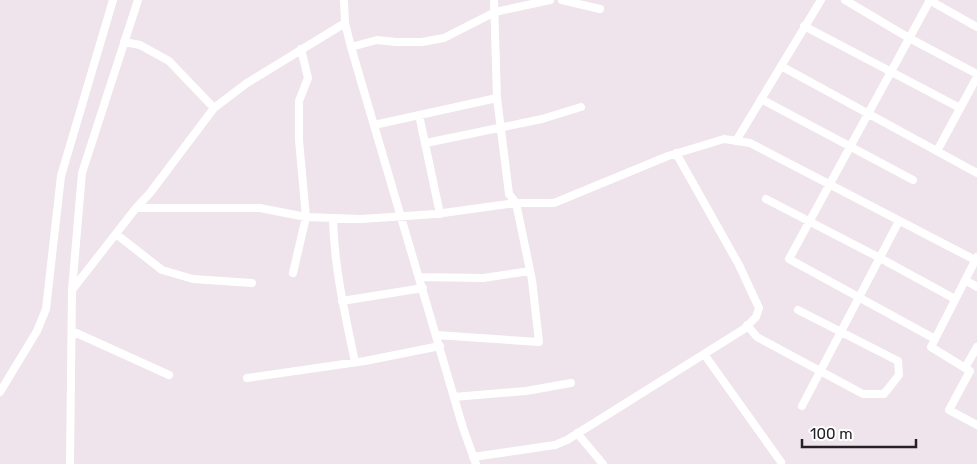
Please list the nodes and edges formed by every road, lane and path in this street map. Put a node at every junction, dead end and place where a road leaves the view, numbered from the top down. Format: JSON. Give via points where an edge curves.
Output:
{"nodes":[{"id":1,"x":113,"y":0,"type":"edge"},
{"id":2,"x":138,"y":0,"type":"edge"},
{"id":3,"x":344,"y":0,"type":"edge"},
{"id":4,"x":494,"y":0,"type":"edge"},
{"id":5,"x":550,"y":0,"type":"edge"},
{"id":6,"x":562,"y":0,"type":"edge"},
{"id":7,"x":821,"y":0,"type":"edge"},
{"id":8,"x":845,"y":0,"type":"edge"},
{"id":9,"x":929,"y":0,"type":"edge"},
{"id":10,"x":600,"y":8,"type":"dead end"},
{"id":11,"x":495,"y":12,"type":"junction"},
{"id":12,"x":345,"y":23,"type":"junction"},
{"id":13,"x":804,"y":26,"type":"junction"},
{"id":14,"x":977,"y":27,"type":"edge"},
{"id":15,"x":909,"y":38,"type":"junction"},
{"id":16,"x":124,"y":42,"type":"junction"},
{"id":17,"x":351,"y":47,"type":"junction"},
{"id":18,"x":301,"y":49,"type":"junction"},
{"id":19,"x":781,"y":66,"type":"junction"},
{"id":20,"x":891,"y":72,"type":"junction"},
{"id":21,"x":977,"y":75,"type":"edge"},
{"id":22,"x":497,"y":98,"type":"junction"},
{"id":23,"x":761,"y":99,"type":"junction"},
{"id":24,"x":580,"y":106,"type":"dead end"},
{"id":25,"x":214,"y":108,"type":"junction"},
{"id":26,"x":960,"y":108,"type":"junction"},
{"id":27,"x":867,"y":114,"type":"junction"},
{"id":28,"x":419,"y":115,"type":"junction"},
{"id":29,"x":374,"y":125,"type":"junction"},
{"id":30,"x":501,"y":128,"type":"junction"},
{"id":31,"x":736,"y":141,"type":"junction"},
{"id":32,"x":426,"y":143,"type":"junction"},
{"id":33,"x":849,"y":147,"type":"junction"},
{"id":34,"x":937,"y":152,"type":"junction"},
{"id":35,"x":676,"y":153,"type":"junction"},
{"id":36,"x":977,"y":173,"type":"edge"},
{"id":37,"x":913,"y":180,"type":"dead end"},
{"id":38,"x":829,"y":184,"type":"junction"},
{"id":39,"x":509,"y":194,"type":"junction"},
{"id":40,"x":766,"y":199,"type":"dead end"},
{"id":41,"x":516,"y":203,"type":"junction"},
{"id":42,"x":497,"y":206,"type":"junction"},
{"id":43,"x":136,"y":208,"type":"junction"},
{"id":44,"x":440,"y":214,"type":"junction"},
{"id":45,"x":306,"y":217,"type":"junction"},
{"id":46,"x":402,"y":217,"type":"junction"},
{"id":47,"x":333,"y":218,"type":"junction"},
{"id":48,"x":809,"y":221,"type":"junction"},
{"id":49,"x":899,"y":221,"type":"junction"},
{"id":50,"x":116,"y":234,"type":"junction"},
{"id":51,"x":880,"y":258,"type":"junction"},
{"id":52,"x":976,"y":259,"type":"edge"},
{"id":53,"x":530,"y":271,"type":"junction"},
{"id":54,"x":293,"y":274,"type":"dead end"},
{"id":55,"x":420,"y":277,"type":"junction"},
{"id":56,"x":965,"y":280,"type":"junction"},
{"id":57,"x":252,"y":283,"type":"dead end"},
{"id":58,"x":977,"y":287,"type":"edge"},
{"id":59,"x":423,"y":288,"type":"junction"},
{"id":60,"x":72,"y":290,"type":"junction"},
{"id":61,"x":859,"y":297,"type":"junction"},
{"id":62,"x":955,"y":299,"type":"junction"},
{"id":63,"x":342,"y":301,"type":"junction"},
{"id":64,"x":798,"y":310,"type":"dead end"},
{"id":65,"x":748,"y":325,"type":"junction"},
{"id":66,"x":72,"y":331,"type":"junction"},
{"id":67,"x":840,"y":332,"type":"junction"},
{"id":68,"x":436,"y":335,"type":"junction"},
{"id":69,"x":935,"y":339,"type":"junction"},
{"id":70,"x":440,"y":346,"type":"junction"},
{"id":71,"x":977,"y":347,"type":"edge"},
{"id":72,"x":704,"y":354,"type":"junction"},
{"id":73,"x":355,"y":362,"type":"junction"},
{"id":74,"x":965,"y":368,"type":"junction"},
{"id":75,"x":820,"y":370,"type":"junction"},
{"id":76,"x":169,"y":375,"type":"dead end"},
{"id":77,"x":247,"y":378,"type":"dead end"},
{"id":78,"x":571,"y":383,"type":"dead end"},
{"id":79,"x":0,"y":392,"type":"edge"},
{"id":80,"x":454,"y":397,"type":"junction"},
{"id":81,"x":802,"y":406,"type":"dead end"},
{"id":82,"x":977,"y":425,"type":"edge"},
{"id":83,"x":577,"y":433,"type":"junction"},
{"id":84,"x":475,"y":460,"type":"edge"},
{"id":85,"x":781,"y":462,"type":"dead end"},
{"id":86,"x":70,"y":464,"type":"edge"},
{"id":87,"x":603,"y":464,"type":"edge"}],
"edges":[{"from":1,"to":79,"type":"street","via":[[61,176],[46,310]]},
{"from":2,"to":16,"type":"street"},
{"from":3,"to":12,"type":"street"},
{"from":4,"to":11,"type":"street"},
{"from":5,"to":11,"type":"street"},
{"from":6,"to":10,"type":"street"},
{"from":7,"to":13,"type":"street"},
{"from":8,"to":15,"type":"street"},
{"from":9,"to":14,"type":"street"},
{"from":9,"to":15,"type":"street"},
{"from":11,"to":17,"type":"street","via":[[444,38],[422,42],[377,40]]},
{"from":11,"to":22,"type":"street"},
{"from":12,"to":17,"type":"street"},
{"from":12,"to":18,"type":"street"},
{"from":13,"to":19,"type":"street"},
{"from":13,"to":20,"type":"street"},
{"from":15,"to":20,"type":"street"},
{"from":15,"to":21,"type":"street"},
{"from":16,"to":25,"type":"street","via":[[140,45],[169,61]]},
{"from":16,"to":60,"type":"street","via":[[82,173]]},
{"from":17,"to":29,"type":"street"},
{"from":18,"to":25,"type":"street"},
{"from":18,"to":45,"type":"street","via":[[308,78],[299,101]]},
{"from":19,"to":23,"type":"street"},
{"from":19,"to":27,"type":"street"},
{"from":20,"to":26,"type":"street"},
{"from":20,"to":27,"type":"street"},
{"from":21,"to":26,"type":"street"},
{"from":22,"to":28,"type":"street"},
{"from":22,"to":30,"type":"street"},
{"from":23,"to":31,"type":"street"},
{"from":23,"to":33,"type":"street"},
{"from":24,"to":30,"type":"street"},
{"from":25,"to":43,"type":"street"},
{"from":26,"to":34,"type":"street"},
{"from":27,"to":33,"type":"street"},
{"from":27,"to":34,"type":"street"},
{"from":28,"to":29,"type":"street"},
{"from":28,"to":32,"type":"street"},
{"from":29,"to":46,"type":"street"},
{"from":30,"to":32,"type":"street"},
{"from":30,"to":39,"type":"street"},
{"from":31,"to":35,"type":"street","via":[[724,139]]},
{"from":31,"to":38,"type":"street","via":[[750,143]]},
{"from":32,"to":44,"type":"street"},
{"from":33,"to":37,"type":"street"},
{"from":33,"to":38,"type":"street"},
{"from":34,"to":36,"type":"street"},
{"from":35,"to":41,"type":"street","via":[[554,203]]},
{"from":35,"to":65,"type":"street","via":[[759,308]]},
{"from":38,"to":48,"type":"street"},
{"from":38,"to":49,"type":"street"},
{"from":39,"to":41,"type":"street"},
{"from":39,"to":42,"type":"street"},
{"from":40,"to":48,"type":"street"},
{"from":41,"to":42,"type":"street"},
{"from":41,"to":53,"type":"street"},
{"from":42,"to":44,"type":"street"},
{"from":43,"to":45,"type":"street","via":[[260,208]]},
{"from":43,"to":50,"type":"street"},
{"from":44,"to":46,"type":"street"},
{"from":45,"to":47,"type":"street"},
{"from":45,"to":54,"type":"street"},
{"from":46,"to":47,"type":"street"},
{"from":46,"to":55,"type":"street"},
{"from":47,"to":63,"type":"street"},
{"from":48,"to":51,"type":"street"},
{"from":48,"to":61,"type":"street","via":[[789,259]]},
{"from":49,"to":51,"type":"street"},
{"from":49,"to":52,"type":"street"},
{"from":50,"to":57,"type":"street","via":[[162,270],[193,280]]},
{"from":50,"to":60,"type":"street"},
{"from":51,"to":61,"type":"street"},
{"from":51,"to":62,"type":"street"},
{"from":52,"to":56,"type":"street"},
{"from":53,"to":55,"type":"street","via":[[483,278]]},
{"from":53,"to":68,"type":"street","via":[[539,342]]},
{"from":55,"to":59,"type":"street"},
{"from":56,"to":58,"type":"street"},
{"from":56,"to":62,"type":"street"},
{"from":59,"to":63,"type":"street"},
{"from":59,"to":68,"type":"street"},
{"from":60,"to":66,"type":"street"},
{"from":61,"to":67,"type":"street"},
{"from":61,"to":69,"type":"street"},
{"from":62,"to":69,"type":"street"},
{"from":63,"to":73,"type":"street"},
{"from":64,"to":67,"type":"street"},
{"from":65,"to":72,"type":"street"},
{"from":65,"to":75,"type":"street","via":[[757,337]]},
{"from":66,"to":76,"type":"street"},
{"from":66,"to":86,"type":"street"},
{"from":67,"to":75,"type":"street"},
{"from":67,"to":75,"type":"street","via":[[898,361],[899,375],[884,394],[863,394]]},
{"from":68,"to":70,"type":"street"},
{"from":69,"to":74,"type":"street","via":[[931,347]]},
{"from":70,"to":73,"type":"street"},
{"from":70,"to":80,"type":"street"},
{"from":71,"to":74,"type":"street"},
{"from":72,"to":83,"type":"street"},
{"from":72,"to":85,"type":"street"},
{"from":73,"to":77,"type":"street"},
{"from":74,"to":82,"type":"street","via":[[970,371],[950,410]]},
{"from":75,"to":81,"type":"street"},
{"from":78,"to":80,"type":"street","via":[[526,391]]},
{"from":80,"to":84,"type":"street"},
{"from":83,"to":84,"type":"street","via":[[555,445]]},
{"from":83,"to":87,"type":"street"}]}
